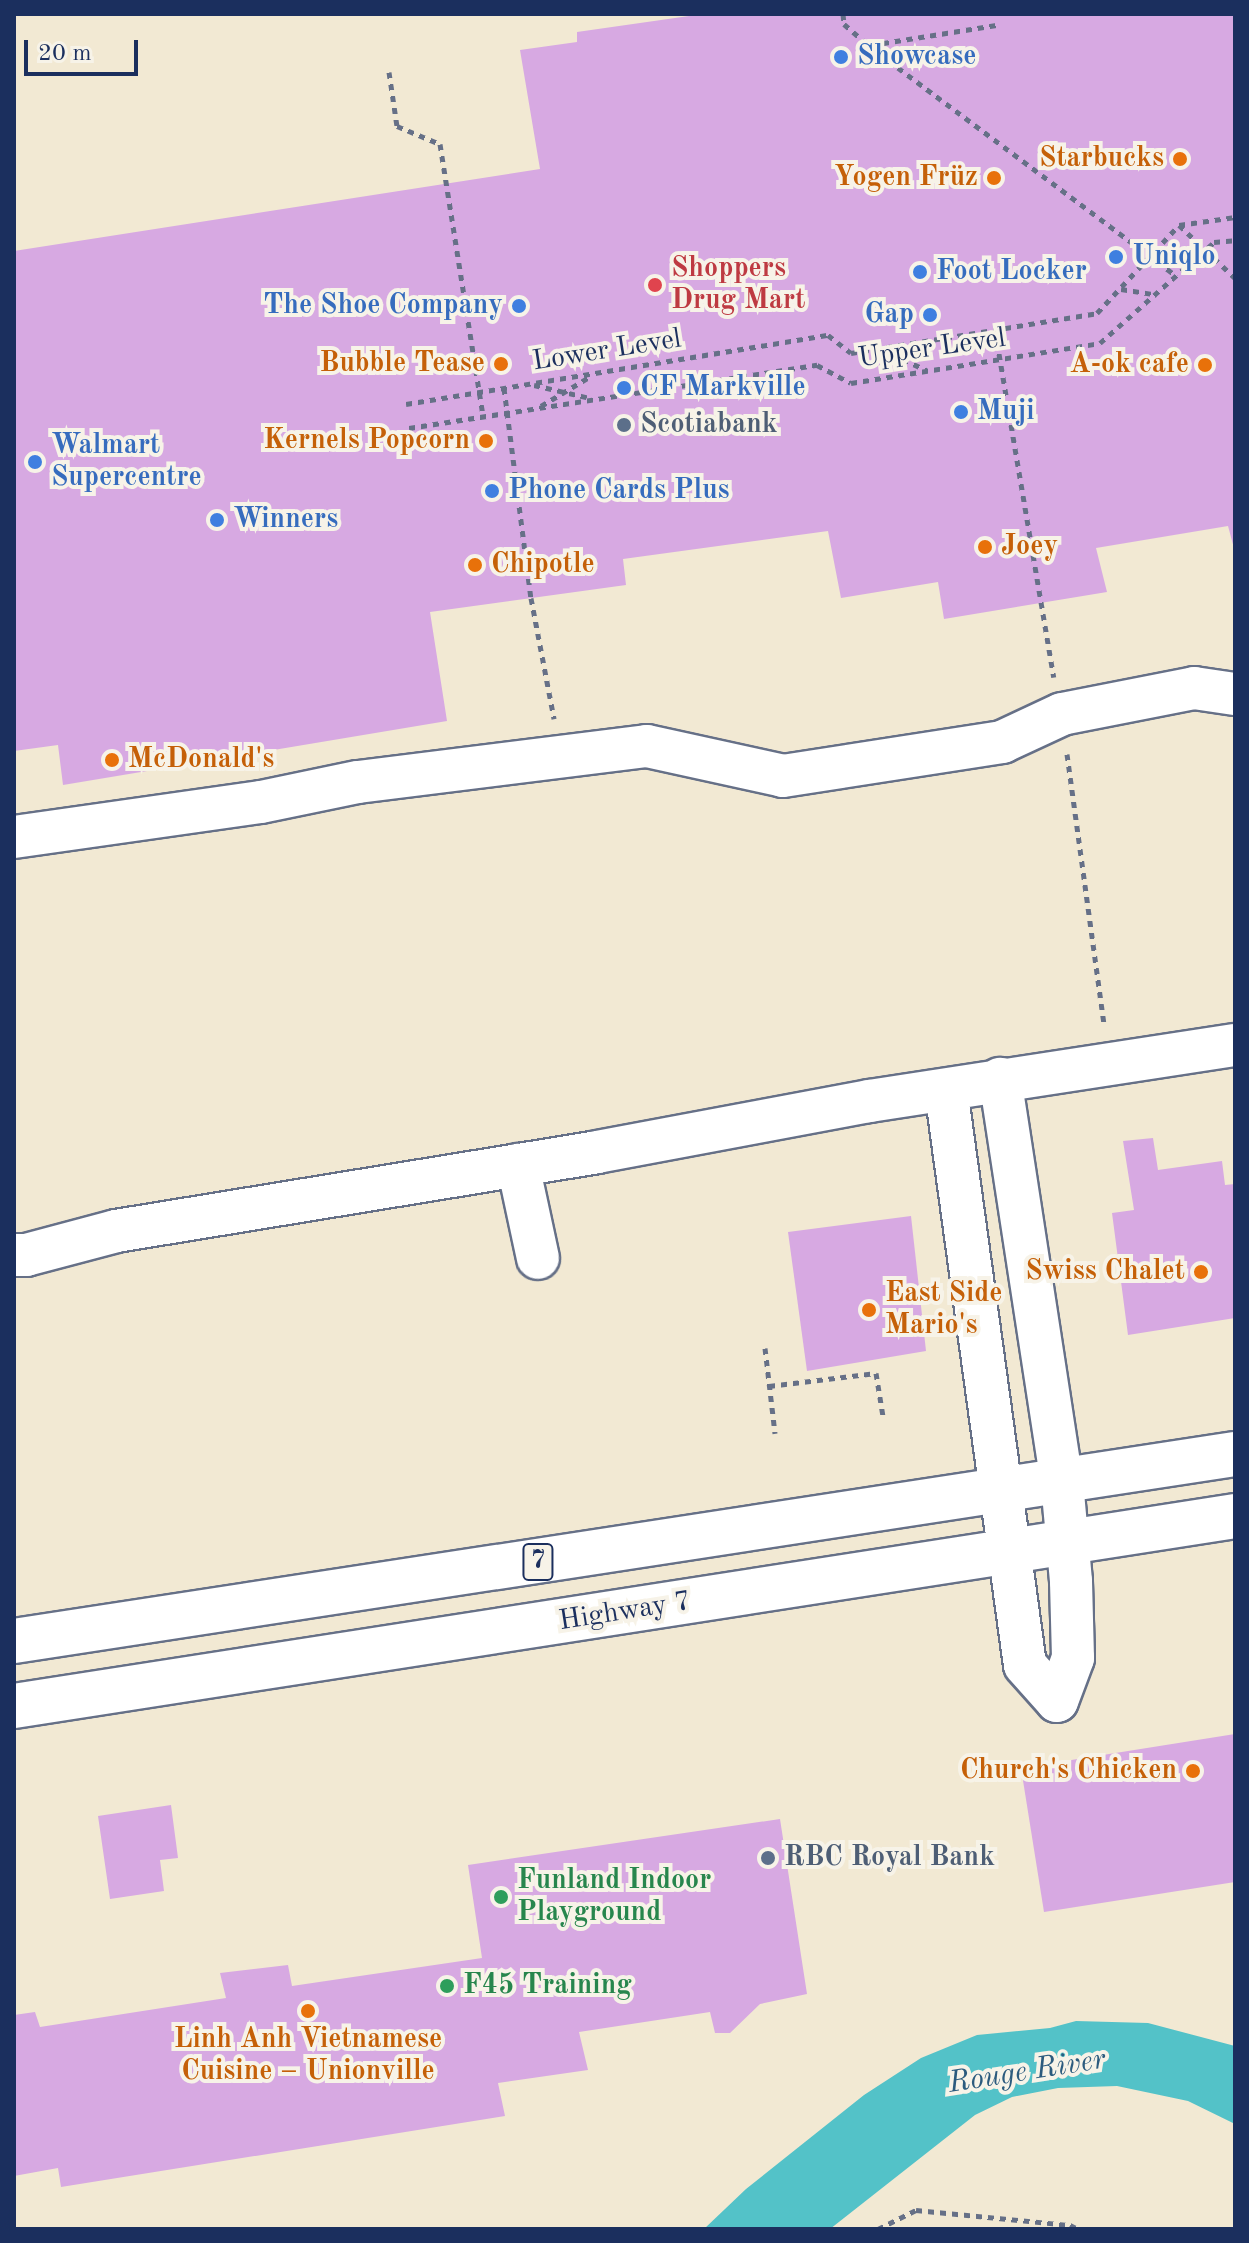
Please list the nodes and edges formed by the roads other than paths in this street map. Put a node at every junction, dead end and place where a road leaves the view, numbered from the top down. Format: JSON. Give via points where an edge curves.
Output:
{"nodes":[{"id":1,"x":1235,"y":694,"type":"edge"},
{"id":2,"x":14,"y":837,"type":"edge"},
{"id":3,"x":1235,"y":1045,"type":"edge"},
{"id":4,"x":1000,"y":1079,"type":"junction"},
{"id":5,"x":946,"y":1090,"type":"junction"},
{"id":6,"x":518,"y":1165,"type":"junction"},
{"id":7,"x":14,"y":1255,"type":"edge"},
{"id":8,"x":538,"y":1258,"type":"dead end"},
{"id":9,"x":1235,"y":1454,"type":"edge"},
{"id":10,"x":1062,"y":1483,"type":"junction"},
{"id":11,"x":1004,"y":1492,"type":"junction"},
{"id":12,"x":1235,"y":1516,"type":"edge"},
{"id":13,"x":1068,"y":1543,"type":"junction"},
{"id":14,"x":1009,"y":1554,"type":"junction"},
{"id":15,"x":14,"y":1641,"type":"edge"},
{"id":16,"x":14,"y":1706,"type":"edge"}],
"edges":[{"from":1,"to":2,"type":"lane","via":[[1194,688],[1062,714],[1002,742],[783,776],[647,746],[358,782],[261,802]]},
{"from":3,"to":4,"type":"lane"},
{"from":4,"to":5,"type":"lane"},
{"from":4,"to":10,"type":"lane"},
{"from":5,"to":6,"type":"lane"},
{"from":5,"to":11,"type":"lane"},
{"from":6,"to":7,"type":"lane","via":[[116,1231]]},
{"from":6,"to":8,"type":"lane"},
{"from":9,"to":10,"type":"main road","number":"7"},
{"from":10,"to":11,"type":"main road","number":"7"},
{"from":10,"to":13,"type":"lane"},
{"from":11,"to":14,"type":"lane"},
{"from":11,"to":15,"type":"main road","number":"7"},
{"from":12,"to":13,"type":"main road","name":"Highway 7","number":"7"},
{"from":13,"to":14,"type":"main road","name":"Highway 7","number":"7"},
{"from":13,"to":14,"type":"lane","via":[[1073,1658],[1057,1701],[1025,1665]]},
{"from":14,"to":16,"type":"main road","name":"Highway 7","number":"7"}]}
